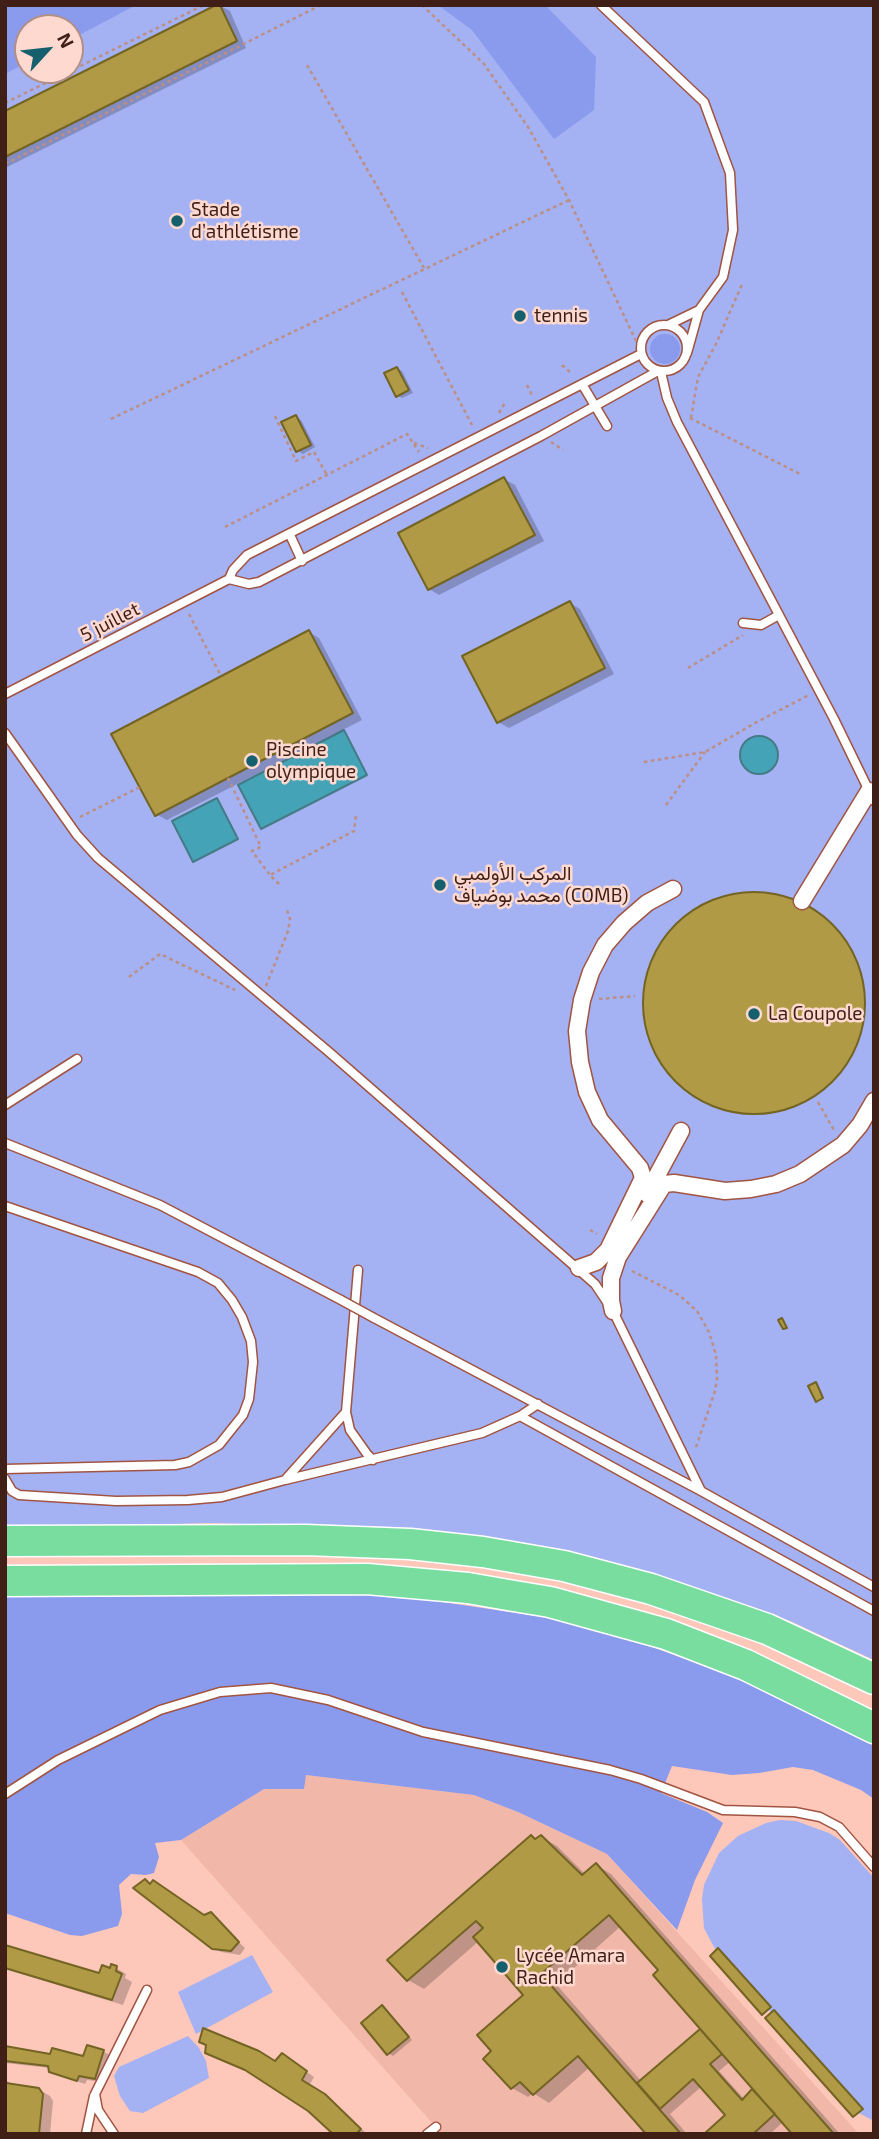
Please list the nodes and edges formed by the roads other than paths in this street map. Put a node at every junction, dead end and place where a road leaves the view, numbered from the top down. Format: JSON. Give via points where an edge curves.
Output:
{"nodes":[{"id":1,"x":601,"y":5,"type":"edge"},
{"id":2,"x":699,"y":310,"type":"junction"},
{"id":3,"x":667,"y":325,"type":"junction"},
{"id":4,"x":640,"y":351,"type":"junction"},
{"id":5,"x":687,"y":353,"type":"junction"},
{"id":6,"x":660,"y":371,"type":"junction"},
{"id":7,"x":582,"y":384,"type":"junction"},
{"id":8,"x":595,"y":406,"type":"junction"},
{"id":9,"x":607,"y":426,"type":"dead end"},
{"id":10,"x":289,"y":535,"type":"junction"},
{"id":11,"x":302,"y":561,"type":"junction"},
{"id":12,"x":229,"y":579,"type":"junction"},
{"id":13,"x":779,"y":615,"type":"junction"},
{"id":14,"x":743,"y":623,"type":"dead end"},
{"id":15,"x":5,"y":694,"type":"edge"},
{"id":16,"x":5,"y":733,"type":"edge"},
{"id":17,"x":872,"y":792,"type":"edge"},
{"id":18,"x":673,"y":889,"type":"dead end"},
{"id":19,"x":802,"y":901,"type":"dead end"},
{"id":20,"x":77,"y":1059,"type":"dead end"},
{"id":21,"x":874,"y":1101,"type":"edge"},
{"id":22,"x":5,"y":1105,"type":"edge"},
{"id":23,"x":681,"y":1131,"type":"dead end"},
{"id":24,"x":5,"y":1143,"type":"edge"},
{"id":25,"x":5,"y":1206,"type":"edge"},
{"id":26,"x":633,"y":1218,"type":"junction"},
{"id":27,"x":618,"y":1245,"type":"junction"},
{"id":28,"x":579,"y":1268,"type":"junction"},
{"id":29,"x":358,"y":1270,"type":"dead end"},
{"id":30,"x":613,"y":1311,"type":"junction"},
{"id":31,"x":538,"y":1404,"type":"junction"},
{"id":32,"x":346,"y":1412,"type":"junction"},
{"id":33,"x":520,"y":1416,"type":"junction"},
{"id":34,"x":373,"y":1460,"type":"junction"},
{"id":35,"x":5,"y":1469,"type":"edge"},
{"id":36,"x":5,"y":1479,"type":"edge"},
{"id":37,"x":285,"y":1480,"type":"junction"},
{"id":38,"x":701,"y":1491,"type":"junction"},
{"id":39,"x":5,"y":1541,"type":"edge"},
{"id":40,"x":5,"y":1581,"type":"edge"},
{"id":41,"x":874,"y":1587,"type":"edge"},
{"id":42,"x":874,"y":1611,"type":"edge"},
{"id":43,"x":874,"y":1679,"type":"edge"},
{"id":44,"x":874,"y":1728,"type":"edge"},
{"id":45,"x":5,"y":1794,"type":"edge"},
{"id":46,"x":874,"y":1867,"type":"edge"},
{"id":47,"x":147,"y":1990,"type":"dead end"},
{"id":48,"x":95,"y":2094,"type":"junction"},
{"id":49,"x":436,"y":2127,"type":"dead end"},
{"id":50,"x":86,"y":2134,"type":"edge"},
{"id":51,"x":114,"y":2134,"type":"edge"},
{"id":52,"x":427,"y":2134,"type":"edge"}],
"edges":[{"from":1,"to":2,"type":"lane","via":[[704,102],[730,173],[733,230],[723,277]]},
{"from":2,"to":3,"type":"lane"},
{"from":2,"to":5,"type":"lane"},
{"from":3,"to":4,"type":"lane","via":[[648,331]]},
{"from":3,"to":5,"type":"lane","via":[[683,335]]},
{"from":4,"to":6,"type":"lane","via":[[647,365]]},
{"from":4,"to":7,"type":"lane"},
{"from":5,"to":6,"type":"lane","via":[[677,368]]},
{"from":6,"to":8,"type":"lane"},
{"from":6,"to":13,"type":"lane","via":[[677,422]]},
{"from":7,"to":8,"type":"lane"},
{"from":7,"to":10,"type":"lane"},
{"from":8,"to":9,"type":"lane"},
{"from":8,"to":11,"type":"lane"},
{"from":10,"to":11,"type":"lane"},
{"from":10,"to":12,"type":"lane","via":[[247,555]]},
{"from":11,"to":12,"type":"lane","via":[[259,582]]},
{"from":12,"to":15,"type":"lane","name":"5 juillet"},
{"from":13,"to":14,"type":"lane","via":[[761,625]]},
{"from":13,"to":17,"type":"lane"},
{"from":16,"to":28,"type":"lane","via":[[69,823],[118,876]]},
{"from":17,"to":19,"type":"street"},
{"from":18,"to":26,"type":"street","via":[[647,903],[605,946],[582,1000],[578,1031],[587,1091],[600,1119],[642,1172]]},
{"from":20,"to":22,"type":"lane"},
{"from":21,"to":26,"type":"street","via":[[843,1145],[800,1174],[776,1184],[725,1191],[664,1184]]},
{"from":23,"to":26,"type":"street"},
{"from":24,"to":31,"type":"lane","bridge":true,"via":[[160,1205]]},
{"from":25,"to":35,"type":"lane","via":[[198,1272],[218,1283],[242,1317],[253,1362],[243,1415],[219,1445],[189,1462]]},
{"from":26,"to":27,"type":"street"},
{"from":27,"to":28,"type":"street"},
{"from":27,"to":30,"type":"street","via":[[611,1278]]},
{"from":28,"to":30,"type":"lane"},
{"from":29,"to":32,"type":"lane"},
{"from":30,"to":38,"type":"lane"},
{"from":31,"to":33,"type":"lane"},
{"from":31,"to":38,"type":"lane"},
{"from":32,"to":34,"type":"lane","via":[[351,1430]]},
{"from":32,"to":37,"type":"lane"},
{"from":33,"to":34,"type":"lane","via":[[482,1433]]},
{"from":33,"to":42,"type":"lane"},
{"from":34,"to":37,"type":"lane"},
{"from":36,"to":37,"type":"lane","via":[[19,1495],[116,1501],[222,1497]]},
{"from":38,"to":41,"type":"lane"},
{"from":39,"to":43,"type":"highway","via":[[346,1541],[504,1556],[602,1575],[704,1606],[767,1629]]},
{"from":40,"to":44,"type":"highway","via":[[367,1579],[518,1596],[612,1618],[696,1645]]},
{"from":45,"to":46,"type":"lane","via":[[58,1760],[160,1710],[220,1692],[271,1688],[328,1700],[423,1732],[610,1770],[723,1810],[820,1817],[839,1827]]},
{"from":47,"to":48,"type":"lane"},
{"from":48,"to":50,"type":"lane"},
{"from":48,"to":51,"type":"lane","via":[[98,2110]]},
{"from":49,"to":52,"type":"lane"}]}
